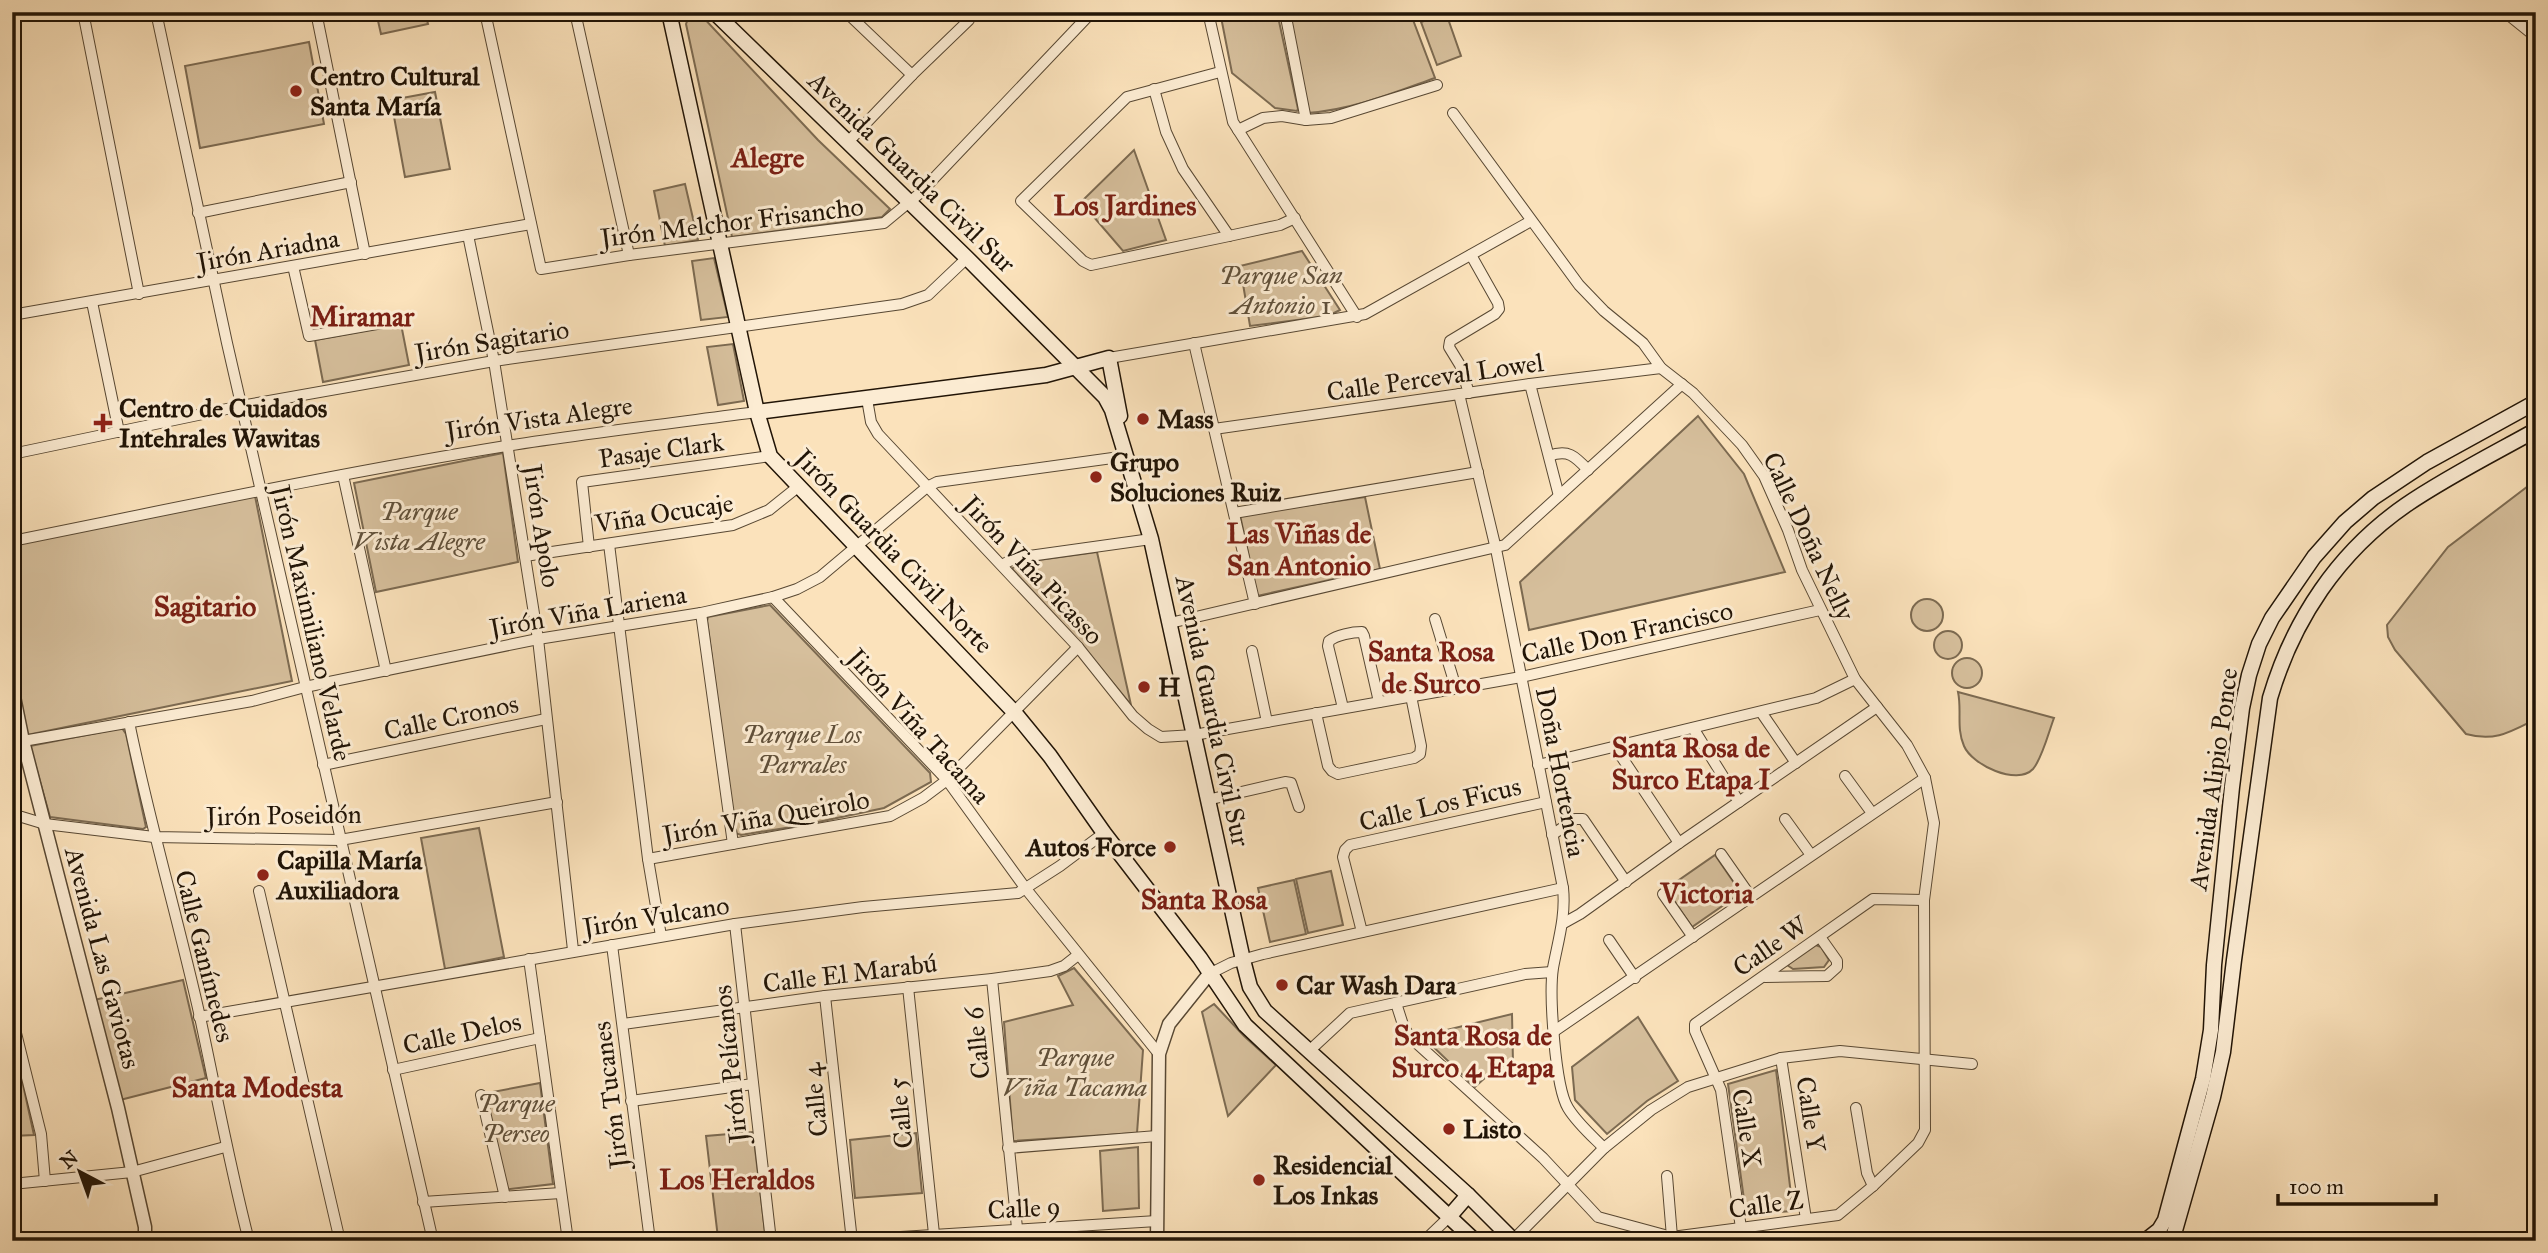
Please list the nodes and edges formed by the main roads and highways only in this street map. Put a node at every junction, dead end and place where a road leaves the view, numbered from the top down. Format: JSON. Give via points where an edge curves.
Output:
{"nodes":[{"id":1,"x":669,"y":12,"type":"edge"},
{"id":2,"x":714,"y":12,"type":"edge"},
{"id":3,"x":1076,"y":368,"type":"junction"},
{"id":4,"x":2536,"y":402,"type":"edge"},
{"id":5,"x":757,"y":412,"type":"junction"},
{"id":6,"x":2536,"y":430,"type":"edge"},
{"id":7,"x":1127,"y":456,"type":"junction"},
{"id":8,"x":2392,"y":484,"type":"junction"},
{"id":9,"x":2406,"y":505,"type":"junction"},
{"id":10,"x":1386,"y":1122,"type":"junction"},
{"id":11,"x":1368,"y":1142,"type":"junction"},
{"id":12,"x":1468,"y":1195,"type":"junction"},
{"id":13,"x":1449,"y":1217,"type":"junction"},
{"id":14,"x":1513,"y":1240,"type":"edge"},
{"id":15,"x":1475,"y":1241,"type":"edge"},
{"id":16,"x":2146,"y":1241,"type":"edge"},
{"id":17,"x":2172,"y":1241,"type":"edge"}],
"edges":[{"from":1,"to":5,"type":"main road","name":"Jirón Guardia Civil Norte"},
{"from":2,"to":3,"type":"main road","name":"Avenida Guardia Civil Sur"},
{"from":3,"to":5,"type":"main road","name":"Jirón Vista Alegre"},
{"from":3,"to":7,"type":"main road","name":"Avenida Guardia Civil Sur","via":[[1105,397]]},
{"from":3,"to":7,"type":"main road","name":"Avenida Guardia Civil Sur","via":[[1109,358]]},
{"from":4,"to":8,"type":"main road","name":"Avenida Alipio Ponce"},
{"from":5,"to":11,"type":"main road","name":"Jirón Guardia Civil Norte","via":[[770,456],[1014,712],[1200,958],[1245,1025]]},
{"from":6,"to":9,"type":"main road","name":"Avenida Alipio Ponce"},
{"from":7,"to":10,"type":"main road","name":"Avenida Guardia Civil Sur","via":[[1151,538],[1250,987],[1259,1004]]},
{"from":8,"to":9,"type":"main road"},
{"from":8,"to":16,"type":"main road","name":"Avenida Alipio Ponce","via":[[2345,522],[2294,584],[2259,644],[2242,708],[2230,800],[2203,1079],[2165,1220]]},
{"from":9,"to":17,"type":"main road","name":"Avenida Alipio Ponce","via":[[2344,559],[2294,632],[2279,667],[2270,698],[2223,1052]]},
{"from":10,"to":11,"type":"main road"},
{"from":10,"to":12,"type":"main road","name":"Avenida Guardia Civil Sur"},
{"from":11,"to":13,"type":"main road","name":"Jirón Guardia Civil Norte"},
{"from":12,"to":13,"type":"main road"},
{"from":12,"to":14,"type":"main road","name":"Avenida Guardia Civil Sur"},
{"from":13,"to":15,"type":"main road"}]}
